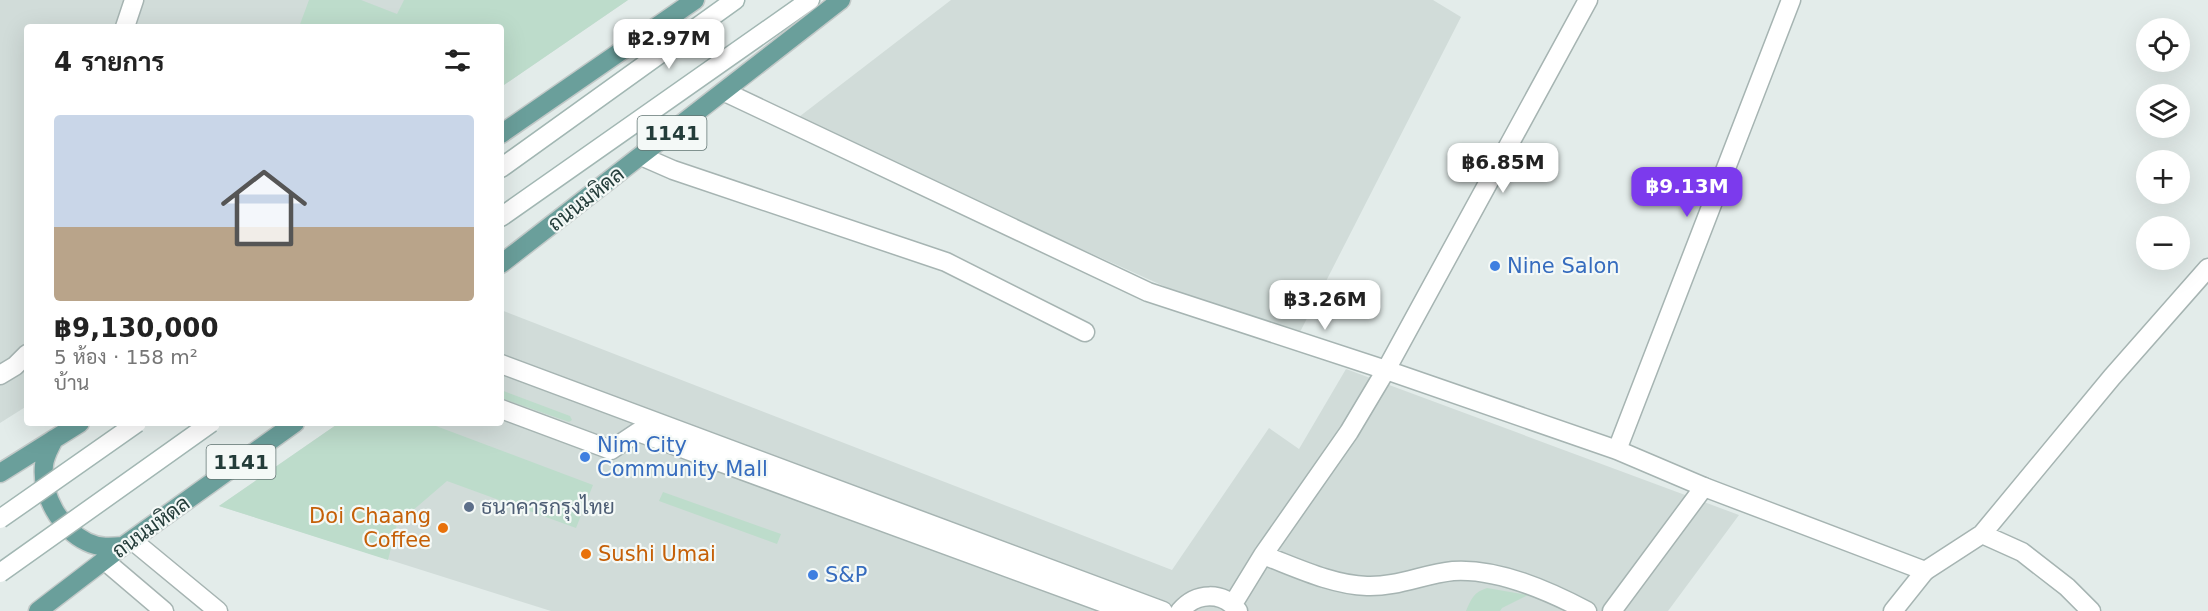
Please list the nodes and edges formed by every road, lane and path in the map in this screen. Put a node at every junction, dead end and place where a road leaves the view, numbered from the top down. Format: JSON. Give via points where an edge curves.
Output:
{"nodes":[{"id":1,"x":134,"y":0,"type":"edge"},
{"id":2,"x":694,"y":0,"type":"edge"},
{"id":3,"x":735,"y":0,"type":"edge"},
{"id":4,"x":810,"y":0,"type":"edge"},
{"id":5,"x":841,"y":0,"type":"edge"},
{"id":6,"x":1588,"y":0,"type":"edge"},
{"id":7,"x":1791,"y":0,"type":"edge"},
{"id":8,"x":126,"y":24,"type":"edge"},
{"id":9,"x":725,"y":92,"type":"junction"},
{"id":10,"x":504,"y":132,"type":"edge"},
{"id":11,"x":641,"y":156,"type":"junction"},
{"id":12,"x":504,"y":166,"type":"edge"},
{"id":13,"x":504,"y":215,"type":"edge"},
{"id":14,"x":504,"y":262,"type":"edge"},
{"id":15,"x":2208,"y":267,"type":"edge"},
{"id":16,"x":1085,"y":332,"type":"dead end"},
{"id":17,"x":24,"y":357,"type":"edge"},
{"id":18,"x":504,"y":365,"type":"edge"},
{"id":19,"x":1386,"y":370,"type":"junction"},
{"id":20,"x":0,"y":375,"type":"edge"},
{"id":21,"x":504,"y":410,"type":"edge"},
{"id":22,"x":75,"y":426,"type":"edge"},
{"id":23,"x":133,"y":426,"type":"edge"},
{"id":24,"x":208,"y":426,"type":"edge"},
{"id":25,"x":291,"y":426,"type":"edge"},
{"id":26,"x":54,"y":439,"type":"junction"},
{"id":27,"x":1617,"y":450,"type":"junction"},
{"id":28,"x":0,"y":473,"type":"edge"},
{"id":29,"x":1704,"y":487,"type":"junction"},
{"id":30,"x":0,"y":519,"type":"edge"},
{"id":31,"x":1982,"y":534,"type":"junction"},
{"id":32,"x":127,"y":543,"type":"junction"},
{"id":33,"x":1263,"y":555,"type":"junction"},
{"id":34,"x":104,"y":560,"type":"junction"},
{"id":35,"x":1925,"y":571,"type":"junction"},
{"id":36,"x":0,"y":573,"type":"edge"},
{"id":37,"x":1236,"y":608,"type":"edge"},
{"id":38,"x":38,"y":611,"type":"edge"},
{"id":39,"x":164,"y":611,"type":"edge"},
{"id":40,"x":218,"y":611,"type":"edge"},
{"id":41,"x":1126,"y":611,"type":"edge"},
{"id":42,"x":1163,"y":611,"type":"edge"},
{"id":43,"x":1180,"y":611,"type":"edge"},
{"id":44,"x":1587,"y":611,"type":"edge"},
{"id":45,"x":1612,"y":611,"type":"edge"},
{"id":46,"x":1893,"y":611,"type":"edge"},
{"id":47,"x":2091,"y":611,"type":"edge"}],
"edges":[{"from":1,"to":8,"type":"street"},
{"from":2,"to":10,"type":"main road"},
{"from":3,"to":12,"type":"street"},
{"from":4,"to":13,"type":"street","name":"ถนนมหิดล","number":"1141"},
{"from":5,"to":9,"type":"main road","name":"ถนนมหิดล","number":"1141"},
{"from":6,"to":19,"type":"street"},
{"from":7,"to":27,"type":"street"},
{"from":9,"to":11,"type":"main road","name":"ถนนมหิดล","number":"1141"},
{"from":9,"to":19,"type":"street","via":[[1148,292]]},
{"from":11,"to":14,"type":"main road","name":"ถนนมหิดล","number":"1141"},
{"from":11,"to":16,"type":"street","via":[[946,262]]},
{"from":15,"to":31,"type":"street"},
{"from":17,"to":20,"type":"street"},
{"from":18,"to":42,"type":"street"},
{"from":19,"to":27,"type":"street"},
{"from":19,"to":33,"type":"street"},
{"from":21,"to":41,"type":"street","via":[[610,450],[638,432]]},
{"from":22,"to":26,"type":"main road"},
{"from":23,"to":30,"type":"street","bridge":true},
{"from":24,"to":36,"type":"street","number":"1141","bridge":true},
{"from":25,"to":32,"type":"main road","name":"ถนนมหิดล","number":"1141"},
{"from":26,"to":28,"type":"main road"},
{"from":26,"to":32,"type":"main road","via":[[44,466],[47,492],[61,521],[88,543],[106,547]]},
{"from":27,"to":29,"type":"street"},
{"from":29,"to":35,"type":"street"},
{"from":29,"to":45,"type":"street"},
{"from":31,"to":35,"type":"street"},
{"from":31,"to":47,"type":"street","via":[[2022,552]]},
{"from":32,"to":34,"type":"main road","name":"ถนนมหิดล","number":"1141"},
{"from":32,"to":40,"type":"street"},
{"from":33,"to":37,"type":"street"},
{"from":33,"to":44,"type":"street","via":[[1322,576],[1367,586],[1397,584],[1453,571],[1479,573],[1535,586]]},
{"from":34,"to":38,"type":"main road","name":"ถนนมหิดล","number":"1141"},
{"from":34,"to":39,"type":"street"},
{"from":35,"to":46,"type":"street"},
{"from":37,"to":43,"type":"street","via":[[1221,597],[1206,596],[1192,600]]}]}
